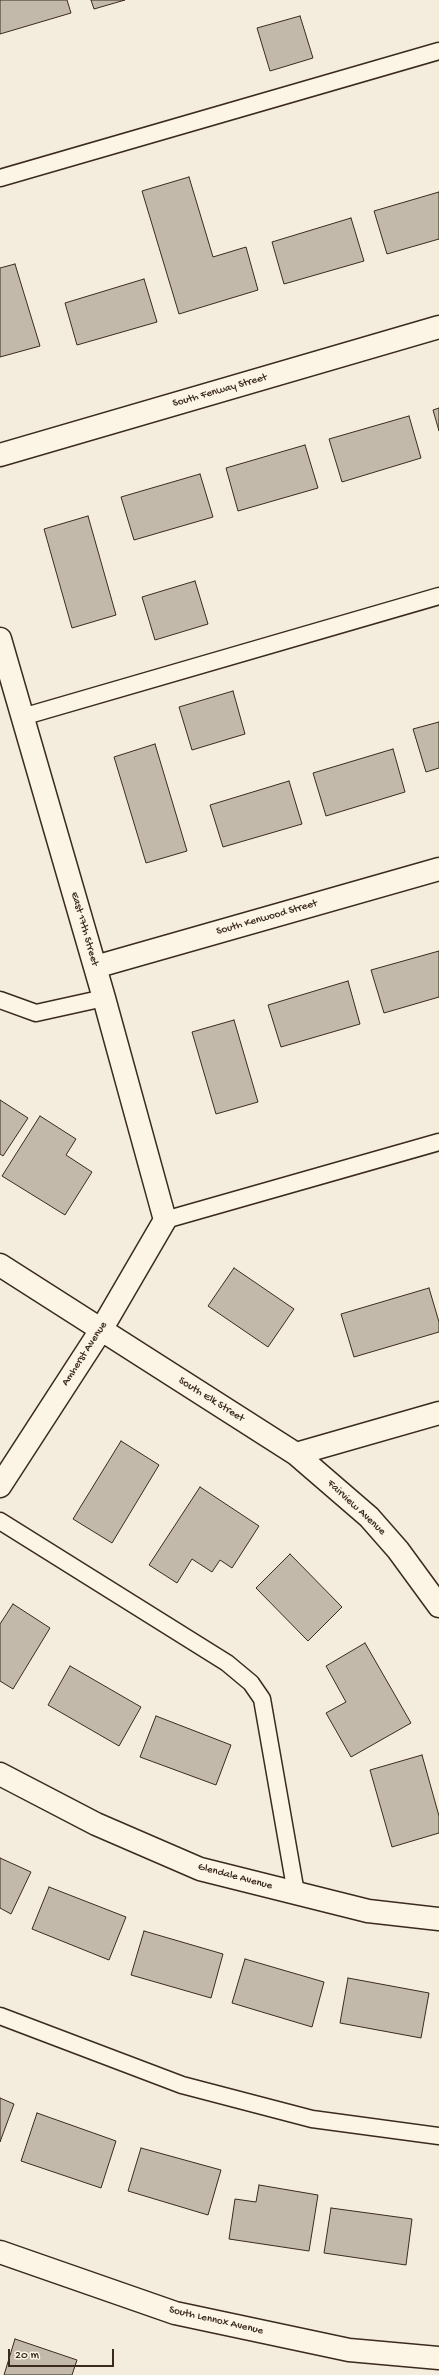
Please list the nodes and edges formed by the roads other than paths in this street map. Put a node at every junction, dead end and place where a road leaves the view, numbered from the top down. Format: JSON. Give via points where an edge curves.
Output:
{"nodes":[{"id":1,"x":439,"y":51,"type":"edge"},
{"id":2,"x":0,"y":178,"type":"edge"},
{"id":3,"x":439,"y":327,"type":"edge"},
{"id":4,"x":0,"y":455,"type":"edge"},
{"id":5,"x":439,"y":596,"type":"edge"},
{"id":6,"x":0,"y":639,"type":"edge"},
{"id":7,"x":22,"y":717,"type":"junction"},
{"id":8,"x":439,"y":869,"type":"edge"},
{"id":9,"x":95,"y":967,"type":"junction"},
{"id":10,"x":104,"y":998,"type":"junction"},
{"id":11,"x":0,"y":1000,"type":"edge"},
{"id":12,"x":439,"y":1142,"type":"edge"},
{"id":13,"x":165,"y":1220,"type":"junction"},
{"id":14,"x":0,"y":1265,"type":"edge"},
{"id":15,"x":101,"y":1330,"type":"junction"},
{"id":16,"x":439,"y":1413,"type":"edge"},
{"id":17,"x":296,"y":1454,"type":"junction"},
{"id":18,"x":0,"y":1486,"type":"edge"},
{"id":19,"x":0,"y":1521,"type":"edge"},
{"id":20,"x":439,"y":1606,"type":"edge"},
{"id":21,"x":0,"y":1774,"type":"edge"},
{"id":22,"x":296,"y":1893,"type":"junction"},
{"id":23,"x":439,"y":1919,"type":"edge"},
{"id":24,"x":0,"y":2016,"type":"edge"},
{"id":25,"x":439,"y":2136,"type":"edge"},
{"id":26,"x":0,"y":2252,"type":"edge"},
{"id":27,"x":439,"y":2358,"type":"edge"}],
"edges":[{"from":1,"to":2,"type":"lane"},
{"from":3,"to":4,"type":"street","name":"South Fenway Street"},
{"from":5,"to":7,"type":"lane"},
{"from":6,"to":7,"type":"street","name":"East 17th Street"},
{"from":7,"to":9,"type":"street","name":"East 17th Street"},
{"from":8,"to":9,"type":"street","name":"South Kenwood Street"},
{"from":9,"to":10,"type":"street","name":"East 17th Street"},
{"from":10,"to":11,"type":"lane","via":[[36,1013]]},
{"from":10,"to":13,"type":"street","name":"East 17th Street"},
{"from":12,"to":13,"type":"lane"},
{"from":13,"to":15,"type":"street","name":"Amherst Avenue"},
{"from":14,"to":15,"type":"street","name":"South Elk Street"},
{"from":15,"to":17,"type":"street","name":"South Elk Street"},
{"from":15,"to":18,"type":"street","name":"Amherst Avenue"},
{"from":16,"to":17,"type":"street"},
{"from":17,"to":20,"type":"street","name":"Fairview Avenue","via":[[369,1517],[398,1550]]},
{"from":19,"to":22,"type":"lane","via":[[227,1664],[251,1682],[262,1699]]},
{"from":21,"to":22,"type":"street","name":"Glendale Avenue","via":[[96,1824],[200,1870]]},
{"from":22,"to":23,"type":"street","name":"Glendale Avenue","via":[[368,1911]]},
{"from":24,"to":25,"type":"lane","via":[[182,2085],[312,2119]]},
{"from":26,"to":27,"type":"street","name":"South Lennox Avenue","via":[[175,2313],[349,2350]]}]}
